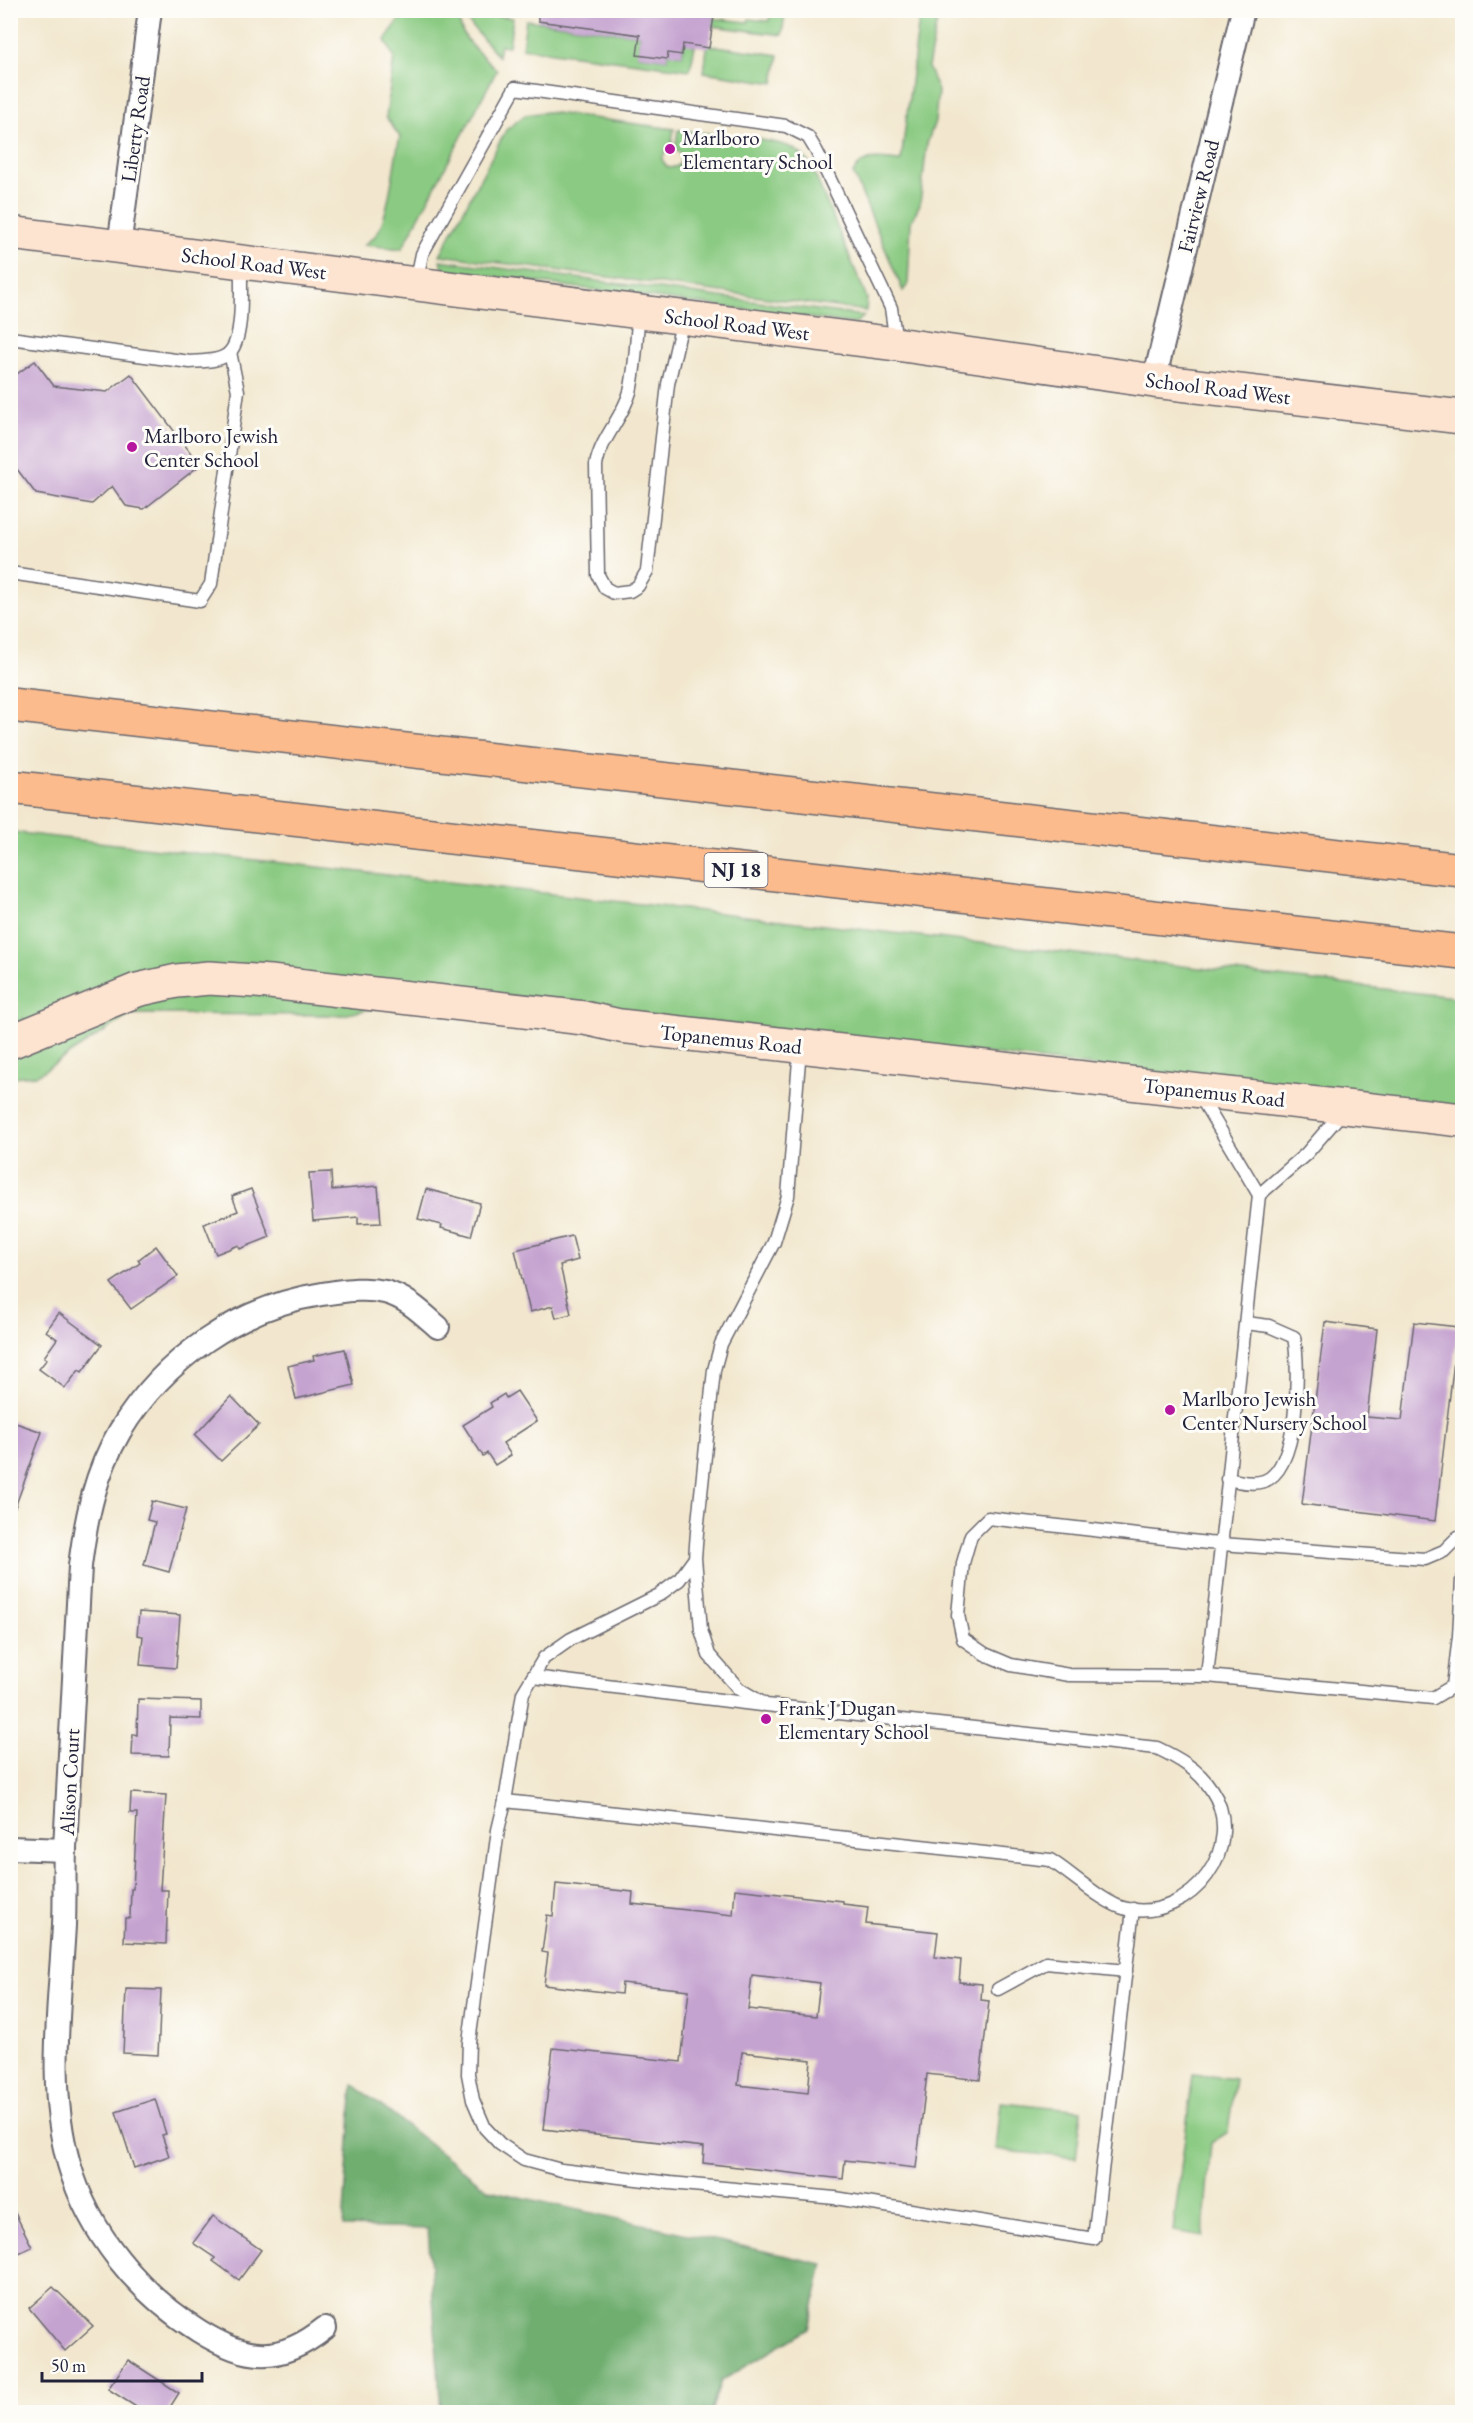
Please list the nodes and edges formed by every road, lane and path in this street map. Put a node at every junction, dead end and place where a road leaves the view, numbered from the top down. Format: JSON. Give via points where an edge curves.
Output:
{"nodes":[{"id":1,"x":150,"y":10,"type":"edge"},
{"id":2,"x":1243,"y":10,"type":"edge"},
{"id":3,"x":10,"y":232,"type":"edge"},
{"id":4,"x":119,"y":247,"type":"junction"},
{"id":5,"x":241,"y":262,"type":"junction"},
{"id":6,"x":416,"y":283,"type":"junction"},
{"id":7,"x":639,"y":312,"type":"junction"},
{"id":8,"x":683,"y":318,"type":"junction"},
{"id":9,"x":10,"y":338,"type":"edge"},
{"id":10,"x":896,"y":344,"type":"junction"},
{"id":11,"x":230,"y":352,"type":"junction"},
{"id":12,"x":1154,"y":381,"type":"junction"},
{"id":13,"x":1462,"y":417,"type":"edge"},
{"id":14,"x":10,"y":573,"type":"edge"},
{"id":15,"x":10,"y":705,"type":"edge"},
{"id":16,"x":10,"y":787,"type":"edge"},
{"id":17,"x":1462,"y":870,"type":"edge"},
{"id":18,"x":1462,"y":952,"type":"edge"},
{"id":19,"x":10,"y":1042,"type":"edge"},
{"id":20,"x":801,"y":1047,"type":"junction"},
{"id":21,"x":1196,"y":1089,"type":"junction"},
{"id":22,"x":1347,"y":1107,"type":"junction"},
{"id":23,"x":1462,"y":1120,"type":"edge"},
{"id":24,"x":1259,"y":1195,"type":"junction"},
{"id":25,"x":1246,"y":1323,"type":"junction"},
{"id":26,"x":438,"y":1327,"type":"dead end"},
{"id":27,"x":1227,"y":1479,"type":"junction"},
{"id":28,"x":1462,"y":1538,"type":"edge"},
{"id":29,"x":1221,"y":1544,"type":"junction"},
{"id":30,"x":695,"y":1558,"type":"junction"},
{"id":31,"x":1462,"y":1580,"type":"edge"},
{"id":32,"x":1208,"y":1676,"type":"junction"},
{"id":33,"x":533,"y":1677,"type":"junction"},
{"id":34,"x":766,"y":1705,"type":"junction"},
{"id":35,"x":505,"y":1801,"type":"junction"},
{"id":36,"x":10,"y":1848,"type":"edge"},
{"id":37,"x":65,"y":1850,"type":"junction"},
{"id":38,"x":1133,"y":1909,"type":"junction"},
{"id":39,"x":1126,"y":1971,"type":"junction"},
{"id":40,"x":998,"y":1989,"type":"dead end"},
{"id":41,"x":325,"y":2328,"type":"dead end"}],
"edges":[{"from":1,"to":4,"type":"street","name":"Liberty Road"},
{"from":2,"to":12,"type":"street","name":"Fairview Road"},
{"from":3,"to":4,"type":"street","name":"School Road West"},
{"from":4,"to":5,"type":"street","name":"School Road West"},
{"from":5,"to":6,"type":"street","name":"School Road West"},
{"from":5,"to":11,"type":"lane","via":[[239,331]]},
{"from":6,"to":7,"type":"street","name":"School Road West"},
{"from":6,"to":10,"type":"lane","via":[[422,254],[515,88],[786,126],[808,137],[891,308]]},
{"from":7,"to":8,"type":"street","name":"School Road West"},
{"from":7,"to":8,"type":"lane","via":[[630,392],[599,449],[596,465],[598,575],[605,588],[614,593],[638,586],[647,571],[668,384]]},
{"from":8,"to":10,"type":"street","name":"School Road West"},
{"from":9,"to":11,"type":"lane","via":[[190,362],[216,360]]},
{"from":10,"to":12,"type":"street","name":"School Road West"},
{"from":11,"to":14,"type":"lane","via":[[238,391],[211,584],[201,601]]},
{"from":12,"to":13,"type":"street","name":"School Road West"},
{"from":15,"to":17,"type":"highway"},
{"from":16,"to":18,"type":"highway","number":"NJ 18"},
{"from":19,"to":20,"type":"street","name":"Topanemus Road","via":[[137,990],[208,978],[584,1018],[620,1026]]},
{"from":20,"to":21,"type":"street","name":"Topanemus Road"},
{"from":20,"to":30,"type":"lane","via":[[788,1196],[774,1242],[721,1344],[714,1370]]},
{"from":21,"to":22,"type":"street","name":"Topanemus Road"},
{"from":21,"to":24,"type":"lane"},
{"from":22,"to":23,"type":"street","name":"Topanemus Road"},
{"from":22,"to":24,"type":"lane","via":[[1306,1154]]},
{"from":24,"to":25,"type":"lane"},
{"from":25,"to":27,"type":"lane"},
{"from":25,"to":27,"type":"lane","via":[[1269,1326],[1294,1337],[1298,1358],[1290,1446],[1281,1468],[1266,1480],[1251,1483]]},
{"from":26,"to":37,"type":"street","name":"Alison Court","via":[[410,1303],[385,1292],[351,1290],[298,1298],[253,1314],[214,1334],[171,1368],[140,1402],[105,1460],[84,1528]]},
{"from":27,"to":29,"type":"lane"},
{"from":28,"to":29,"type":"lane","via":[[1425,1559]]},
{"from":29,"to":32,"type":"lane"},
{"from":29,"to":32,"type":"lane","via":[[988,1518],[971,1535],[961,1578],[958,1615],[963,1639],[1011,1665],[1069,1675]]},
{"from":30,"to":33,"type":"lane","via":[[679,1580],[659,1595],[571,1639],[544,1658]]},
{"from":30,"to":34,"type":"lane","via":[[701,1630],[709,1655],[739,1689]]},
{"from":31,"to":32,"type":"lane","via":[[1453,1686],[1432,1698]]},
{"from":33,"to":34,"type":"lane"},
{"from":33,"to":35,"type":"lane","via":[[523,1693]]},
{"from":34,"to":38,"type":"lane","via":[[1157,1748],[1188,1764],[1212,1790],[1222,1816],[1221,1850],[1207,1876],[1184,1900],[1155,1910]]},
{"from":35,"to":38,"type":"lane","via":[[1050,1860],[1098,1895]]},
{"from":35,"to":39,"type":"lane","via":[[469,2042],[468,2074],[473,2100],[485,2128],[524,2160],[561,2170],[682,2185],[835,2198],[1094,2239]]},
{"from":36,"to":37,"type":"street"},
{"from":37,"to":41,"type":"street","name":"Alison Court","via":[[58,2107],[69,2166],[94,2223],[119,2261],[151,2295],[184,2322],[237,2350],[254,2354],[287,2352]]},
{"from":38,"to":39,"type":"lane"},
{"from":39,"to":40,"type":"lane","via":[[1046,1963]]}]}
